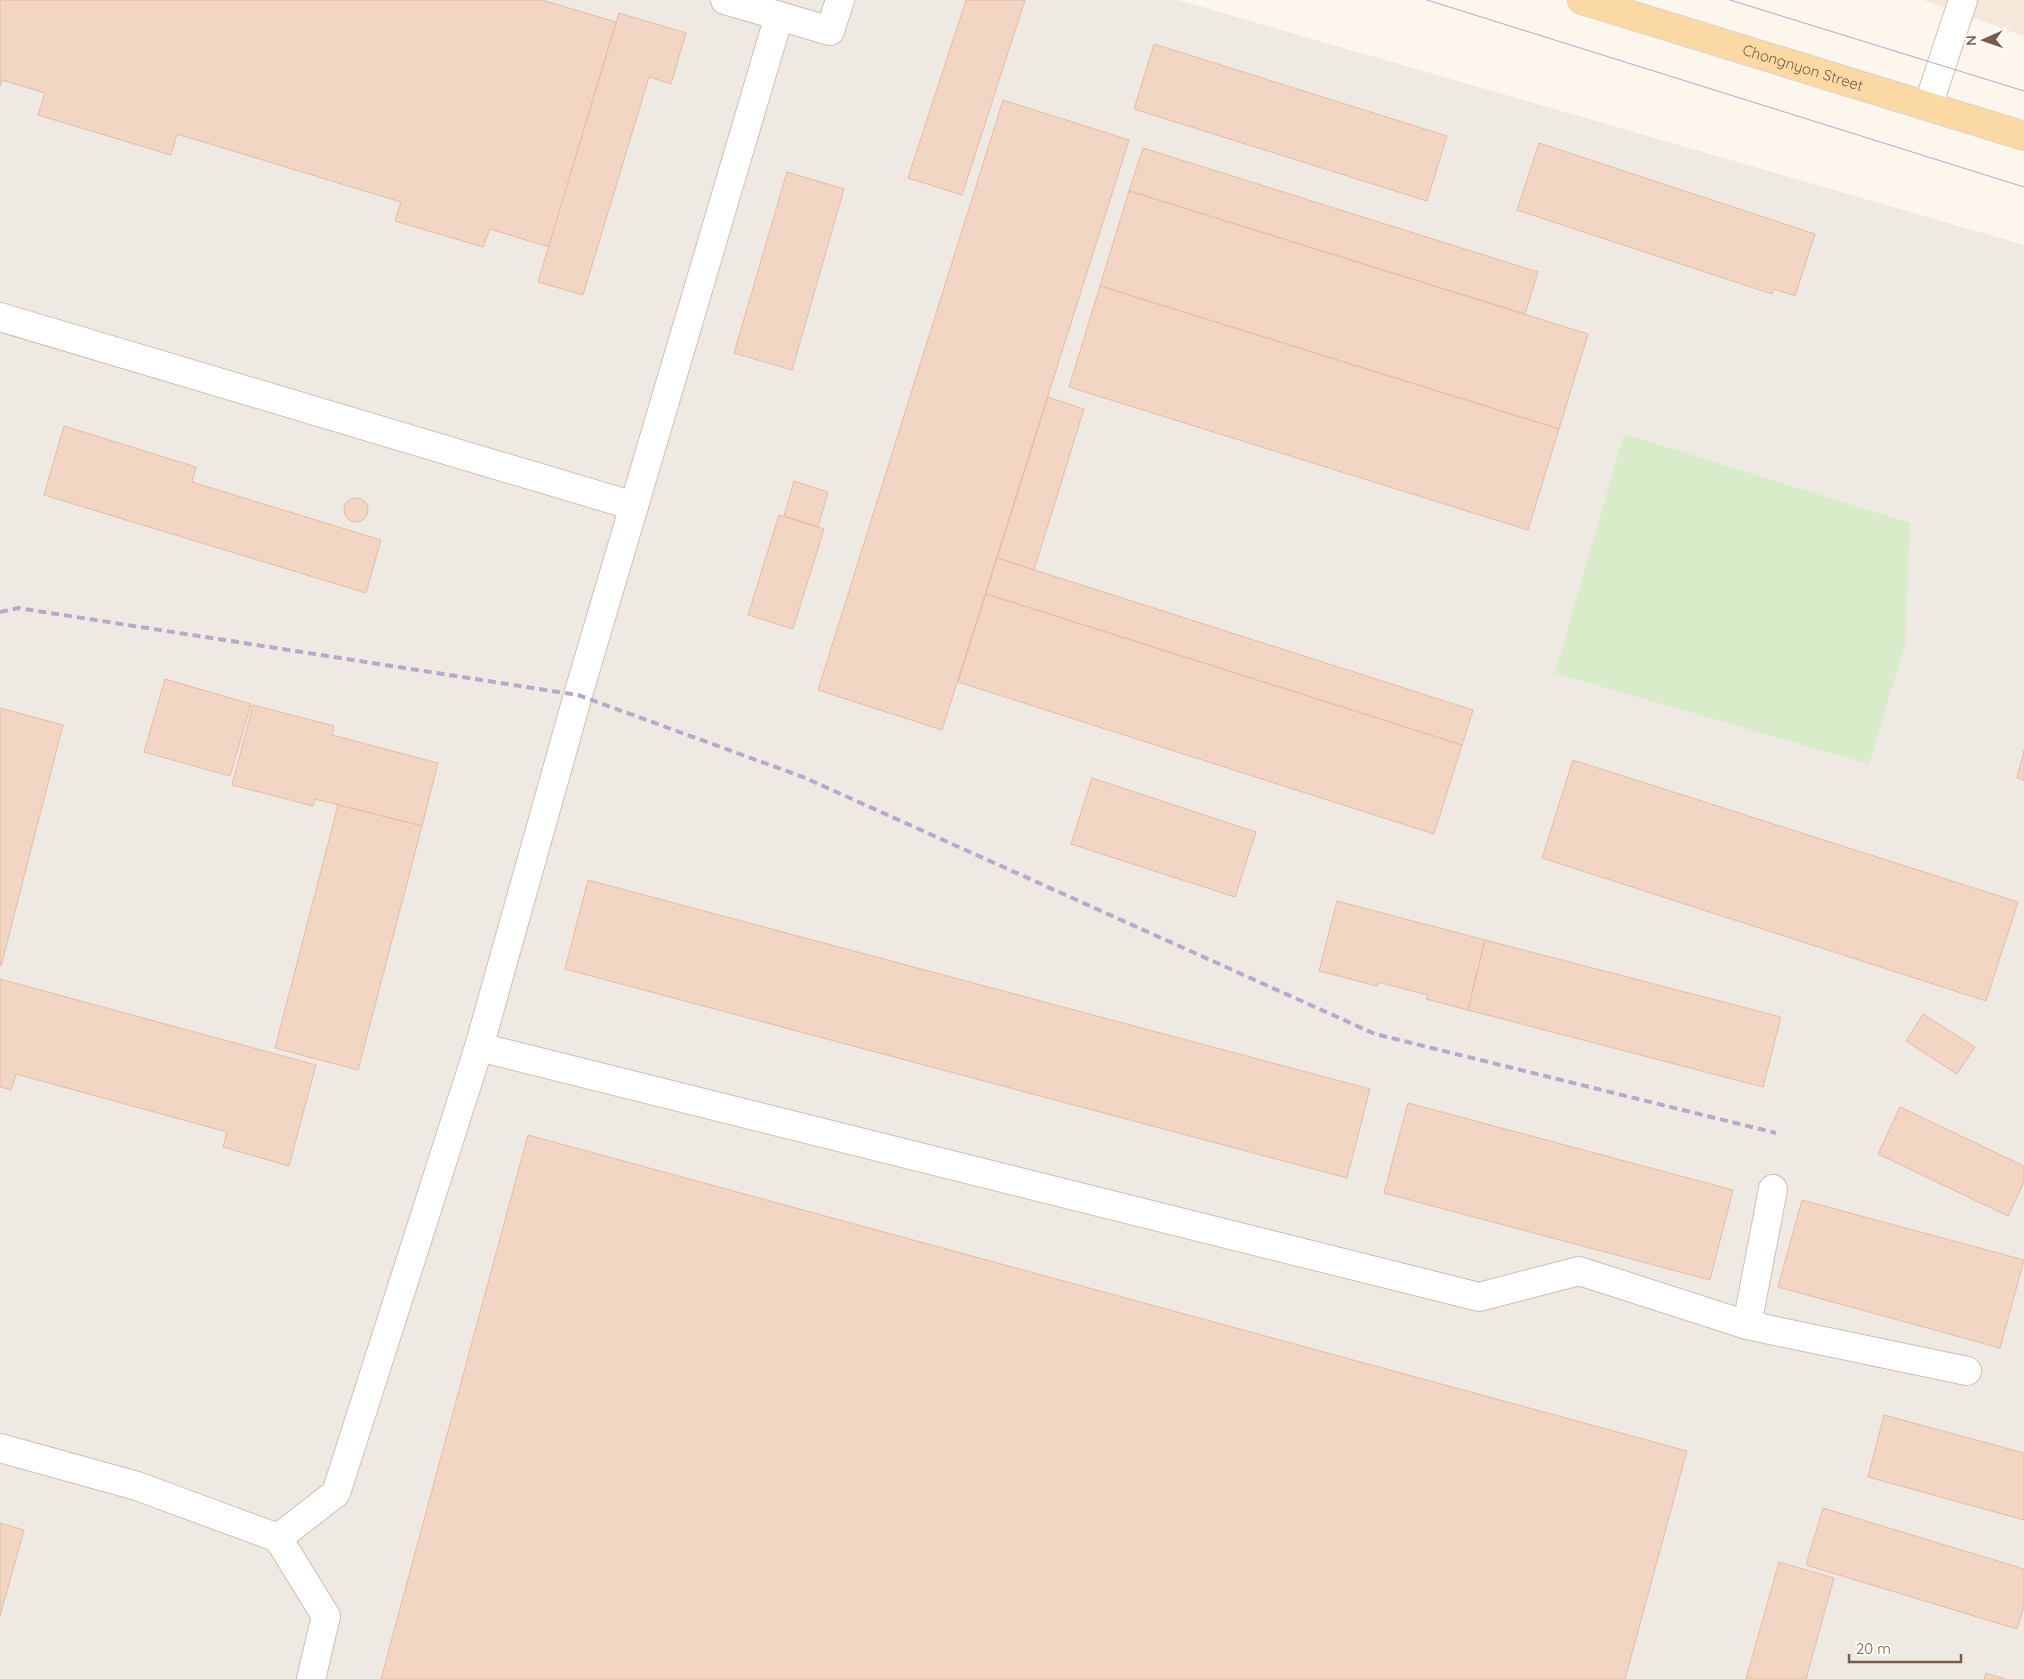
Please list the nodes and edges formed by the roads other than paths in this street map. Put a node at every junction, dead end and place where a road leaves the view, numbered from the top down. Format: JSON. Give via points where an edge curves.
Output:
{"nodes":[{"id":1,"x":725,"y":0,"type":"edge"},
{"id":2,"x":840,"y":0,"type":"edge"},
{"id":3,"x":1582,"y":0,"type":"edge"},
{"id":4,"x":1962,"y":0,"type":"edge"},
{"id":5,"x":779,"y":16,"type":"junction"},
{"id":6,"x":1928,"y":106,"type":"junction"},
{"id":7,"x":2024,"y":136,"type":"edge"},
{"id":8,"x":1,"y":323,"type":"edge"},
{"id":9,"x":634,"y":506,"type":"junction"},
{"id":10,"x":479,"y":1047,"type":"junction"},
{"id":11,"x":1773,"y":1189,"type":"dead end"},
{"id":12,"x":1747,"y":1325,"type":"junction"},
{"id":13,"x":1967,"y":1371,"type":"dead end"},
{"id":14,"x":0,"y":1448,"type":"edge"},
{"id":15,"x":278,"y":1538,"type":"junction"},
{"id":16,"x":311,"y":1679,"type":"edge"}],
"edges":[{"from":1,"to":5,"type":"street"},
{"from":2,"to":5,"type":"street","via":[[830,31]]},
{"from":3,"to":6,"type":"main road","name":"Chongnyon Street"},
{"from":4,"to":6,"type":"street"},
{"from":5,"to":9,"type":"street"},
{"from":6,"to":7,"type":"main road","name":"Chongnyon Street"},
{"from":8,"to":9,"type":"street"},
{"from":9,"to":10,"type":"street"},
{"from":10,"to":12,"type":"street","via":[[1479,1296],[1579,1271]]},
{"from":10,"to":15,"type":"street","via":[[336,1493]]},
{"from":11,"to":12,"type":"street"},
{"from":12,"to":13,"type":"street"},
{"from":14,"to":15,"type":"street","via":[[137,1486]]},
{"from":15,"to":16,"type":"street","via":[[326,1616]]}]}
